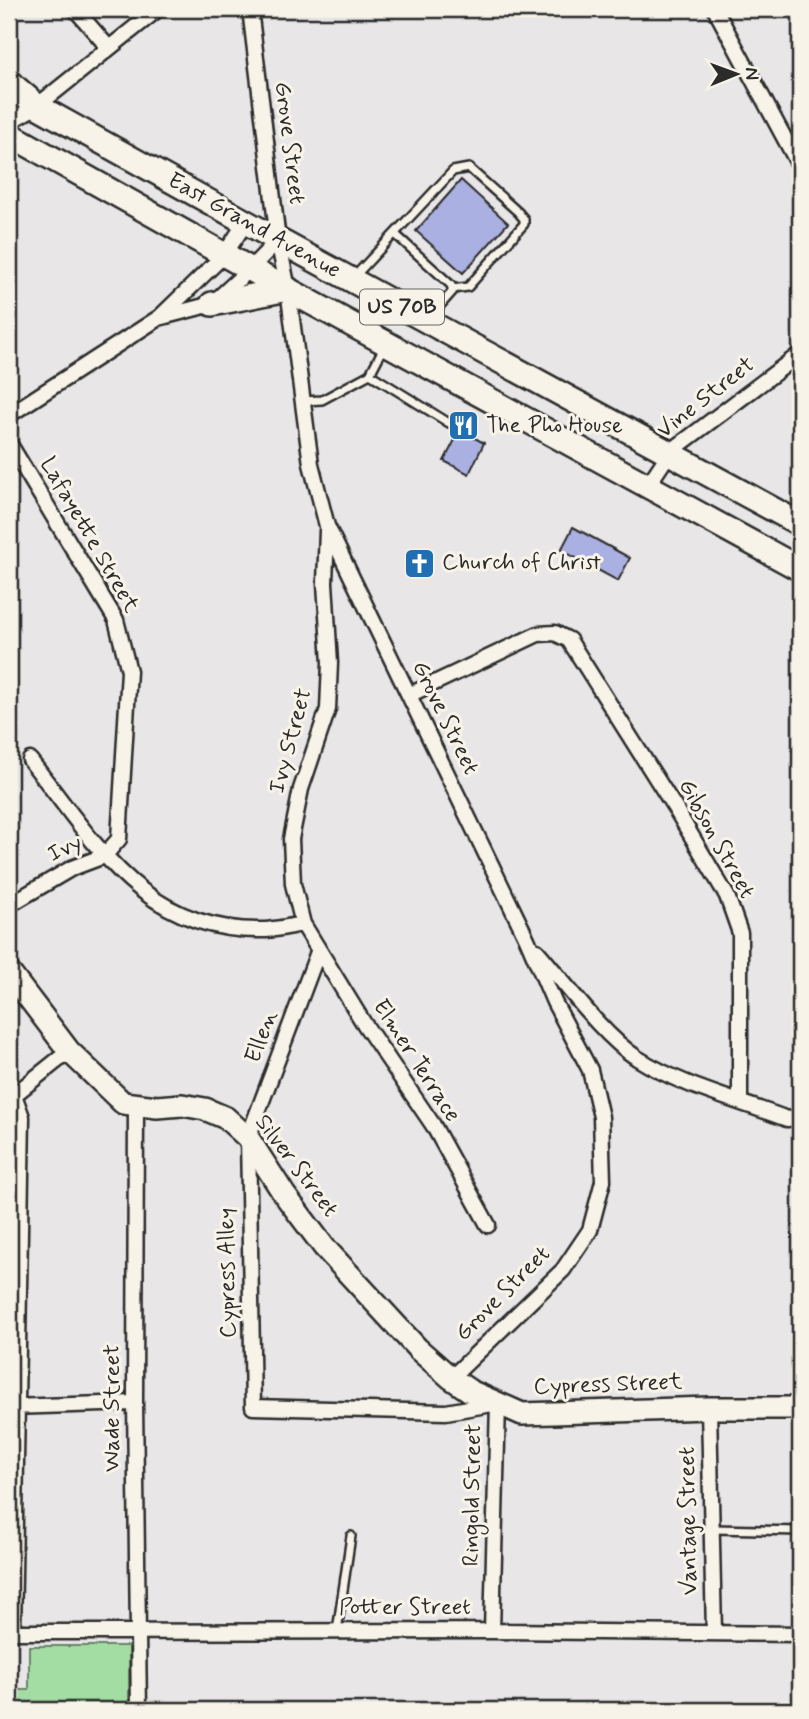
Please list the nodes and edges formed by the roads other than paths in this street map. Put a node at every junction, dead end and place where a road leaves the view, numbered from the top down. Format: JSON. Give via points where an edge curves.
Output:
{"nodes":[{"id":1,"x":75,"y":9,"type":"edge"},
{"id":2,"x":158,"y":9,"type":"edge"},
{"id":3,"x":250,"y":9,"type":"edge"},
{"id":4,"x":715,"y":9,"type":"edge"},
{"id":5,"x":108,"y":47,"type":"junction"},
{"id":6,"x":9,"y":82,"type":"edge"},
{"id":7,"x":37,"y":106,"type":"junction"},
{"id":8,"x":9,"y":122,"type":"edge"},
{"id":9,"x":9,"y":134,"type":"edge"},
{"id":10,"x":800,"y":167,"type":"edge"},
{"id":11,"x":246,"y":222,"type":"junction"},
{"id":12,"x":395,"y":234,"type":"junction"},
{"id":13,"x":278,"y":240,"type":"junction"},
{"id":14,"x":224,"y":255,"type":"junction"},
{"id":15,"x":250,"y":269,"type":"junction"},
{"id":16,"x":351,"y":279,"type":"junction"},
{"id":17,"x":288,"y":289,"type":"junction"},
{"id":18,"x":452,"y":289,"type":"junction"},
{"id":19,"x":212,"y":304,"type":"junction"},
{"id":20,"x":160,"y":317,"type":"junction"},
{"id":21,"x":427,"y":320,"type":"junction"},
{"id":22,"x":386,"y":342,"type":"junction"},
{"id":23,"x":800,"y":354,"type":"edge"},
{"id":24,"x":370,"y":374,"type":"junction"},
{"id":25,"x":303,"y":401,"type":"junction"},
{"id":26,"x":9,"y":415,"type":"edge"},
{"id":27,"x":450,"y":423,"type":"dead end"},
{"id":28,"x":9,"y":443,"type":"edge"},
{"id":29,"x":670,"y":452,"type":"junction"},
{"id":30,"x":648,"y":485,"type":"junction"},
{"id":31,"x":800,"y":524,"type":"edge"},
{"id":32,"x":327,"y":526,"type":"junction"},
{"id":33,"x":800,"y":569,"type":"edge"},
{"id":34,"x":409,"y":695,"type":"junction"},
{"id":35,"x":30,"y":760,"type":"dead end"},
{"id":36,"x":104,"y":856,"type":"junction"},
{"id":37,"x":9,"y":905,"type":"edge"},
{"id":38,"x":303,"y":924,"type":"junction"},
{"id":39,"x":527,"y":939,"type":"junction"},
{"id":40,"x":318,"y":952,"type":"junction"},
{"id":41,"x":9,"y":972,"type":"edge"},
{"id":42,"x":69,"y":1051,"type":"junction"},
{"id":43,"x":11,"y":1097,"type":"edge"},
{"id":44,"x":740,"y":1101,"type":"junction"},
{"id":45,"x":136,"y":1105,"type":"junction"},
{"id":46,"x":800,"y":1117,"type":"edge"},
{"id":47,"x":248,"y":1138,"type":"junction"},
{"id":48,"x":488,"y":1225,"type":"dead end"},
{"id":49,"x":451,"y":1378,"type":"junction"},
{"id":50,"x":135,"y":1403,"type":"junction"},
{"id":51,"x":498,"y":1403,"type":"junction"},
{"id":52,"x":13,"y":1407,"type":"edge"},
{"id":53,"x":253,"y":1407,"type":"joint"},
{"id":54,"x":709,"y":1408,"type":"junction"},
{"id":55,"x":800,"y":1408,"type":"edge"},
{"id":56,"x":713,"y":1529,"type":"junction"},
{"id":57,"x":800,"y":1531,"type":"edge"},
{"id":58,"x":351,"y":1536,"type":"dead end"},
{"id":59,"x":139,"y":1630,"type":"junction"},
{"id":60,"x":337,"y":1631,"type":"junction"},
{"id":61,"x":492,"y":1631,"type":"junction"},
{"id":62,"x":11,"y":1632,"type":"edge"},
{"id":63,"x":714,"y":1633,"type":"junction"},
{"id":64,"x":800,"y":1634,"type":"edge"},
{"id":65,"x":139,"y":1710,"type":"edge"}],
"edges":[{"from":1,"to":5,"type":"street"},
{"from":2,"to":5,"type":"street"},
{"from":3,"to":13,"type":"street","name":"Grove Street"},
{"from":4,"to":10,"type":"street"},
{"from":5,"to":7,"type":"street"},
{"from":6,"to":7,"type":"main road","name":"East Grand Avenue","number":"US 70B"},
{"from":7,"to":8,"type":"street"},
{"from":7,"to":11,"type":"main road","name":"East Grand Avenue","number":"US 70B"},
{"from":9,"to":14,"type":"main road","name":"East Grand Avenue","number":"US 70B"},
{"from":11,"to":13,"type":"main road","name":"East Grand Avenue","number":"US 70B"},
{"from":11,"to":14,"type":"street"},
{"from":12,"to":16,"type":"lane"},
{"from":12,"to":18,"type":"lane"},
{"from":12,"to":18,"type":"lane","via":[[453,171],[469,168],[518,212],[524,224],[468,287]]},
{"from":13,"to":15,"type":"street"},
{"from":13,"to":16,"type":"main road","name":"East Grand Avenue","number":"US 70B"},
{"from":13,"to":17,"type":"street","name":"Grove Street"},
{"from":14,"to":15,"type":"main road","name":"East Grand Avenue","number":"US 70B"},
{"from":14,"to":20,"type":"street"},
{"from":15,"to":17,"type":"main road","name":"East Grand Avenue","number":"US 70B"},
{"from":15,"to":19,"type":"street"},
{"from":16,"to":21,"type":"main road","name":"East Grand Avenue","number":"US 70B"},
{"from":17,"to":19,"type":"main road"},
{"from":17,"to":22,"type":"main road","name":"East Grand Avenue","number":"US 70B"},
{"from":17,"to":25,"type":"street","name":"Grove Street"},
{"from":18,"to":21,"type":"lane"},
{"from":19,"to":20,"type":"street"},
{"from":20,"to":26,"type":"street"},
{"from":21,"to":29,"type":"main road","name":"East Grand Avenue","number":"US 70B"},
{"from":22,"to":24,"type":"lane"},
{"from":22,"to":30,"type":"main road","name":"East Grand Avenue","number":"US 70B"},
{"from":23,"to":29,"type":"street","name":"Vine Street"},
{"from":24,"to":25,"type":"lane","via":[[322,400]]},
{"from":24,"to":27,"type":"lane"},
{"from":25,"to":32,"type":"street","name":"Grove Street","via":[[311,464]]},
{"from":28,"to":36,"type":"street","name":"Lafayette Street","via":[[116,620],[129,671],[119,839]]},
{"from":29,"to":30,"type":"street","name":"Vine Street"},
{"from":29,"to":31,"type":"main road","name":"East Grand Avenue","number":"US 70B"},
{"from":30,"to":33,"type":"main road","name":"East Grand Avenue","number":"US 70B"},
{"from":32,"to":34,"type":"street","name":"Grove Street"},
{"from":32,"to":38,"type":"street","name":"Ivy Street","via":[[328,709],[290,839],[293,884]]},
{"from":34,"to":39,"type":"street","name":"Grove Street"},
{"from":34,"to":44,"type":"street","name":"Gibson Street","via":[[538,634],[555,633],[569,640],[727,896],[740,933]]},
{"from":35,"to":36,"type":"street"},
{"from":36,"to":37,"type":"street","name":"Ivy","via":[[72,868]]},
{"from":36,"to":38,"type":"street","via":[[150,898],[183,917],[223,927],[266,930]]},
{"from":38,"to":40,"type":"street","name":"Elmer Terrace"},
{"from":39,"to":44,"type":"street","via":[[592,1017],[635,1057],[687,1084]]},
{"from":39,"to":49,"type":"street","name":"Grove Street","via":[[590,1070],[601,1117],[603,1181],[590,1230],[563,1270]]},
{"from":40,"to":47,"type":"street","name":"Ellen"},
{"from":40,"to":48,"type":"street","name":"Elmer Terrace","via":[[433,1125]]},
{"from":41,"to":42,"type":"street"},
{"from":42,"to":43,"type":"street"},
{"from":42,"to":45,"type":"street","via":[[123,1103]]},
{"from":43,"to":52,"type":"street","via":[[22,1117]]},
{"from":44,"to":46,"type":"street","via":[[787,1119]]},
{"from":45,"to":47,"type":"street","name":"Silver Street","via":[[205,1109],[226,1118]]},
{"from":45,"to":50,"type":"street","name":"Wade Street"},
{"from":47,"to":49,"type":"street","name":"Silver Street","via":[[324,1247],[418,1349]]},
{"from":47,"to":53,"type":"street","name":"Cypress Alley"},
{"from":49,"to":51,"type":"street","name":"Silver Street"},
{"from":50,"to":52,"type":"street"},
{"from":50,"to":59,"type":"street","name":"Wade Street"},
{"from":51,"to":53,"type":"street","name":"Cypress Street","via":[[446,1412]]},
{"from":51,"to":54,"type":"street","name":"Cypress Street","via":[[522,1413]]},
{"from":51,"to":61,"type":"street","name":"Ringold Street"},
{"from":52,"to":62,"type":"street"},
{"from":54,"to":55,"type":"street","name":"Cypress Street"},
{"from":54,"to":56,"type":"street","name":"Vantage Street"},
{"from":56,"to":57,"type":"lane"},
{"from":56,"to":63,"type":"street","name":"Vantage Street"},
{"from":58,"to":60,"type":"lane"},
{"from":59,"to":60,"type":"street","name":"Potter Street"},
{"from":59,"to":62,"type":"street","name":"Potter Street"},
{"from":59,"to":65,"type":"street","name":"Wade Street"},
{"from":60,"to":61,"type":"street","name":"Potter Street"},
{"from":61,"to":63,"type":"street","name":"Potter Street"},
{"from":63,"to":64,"type":"street","name":"Potter Street"}]}
